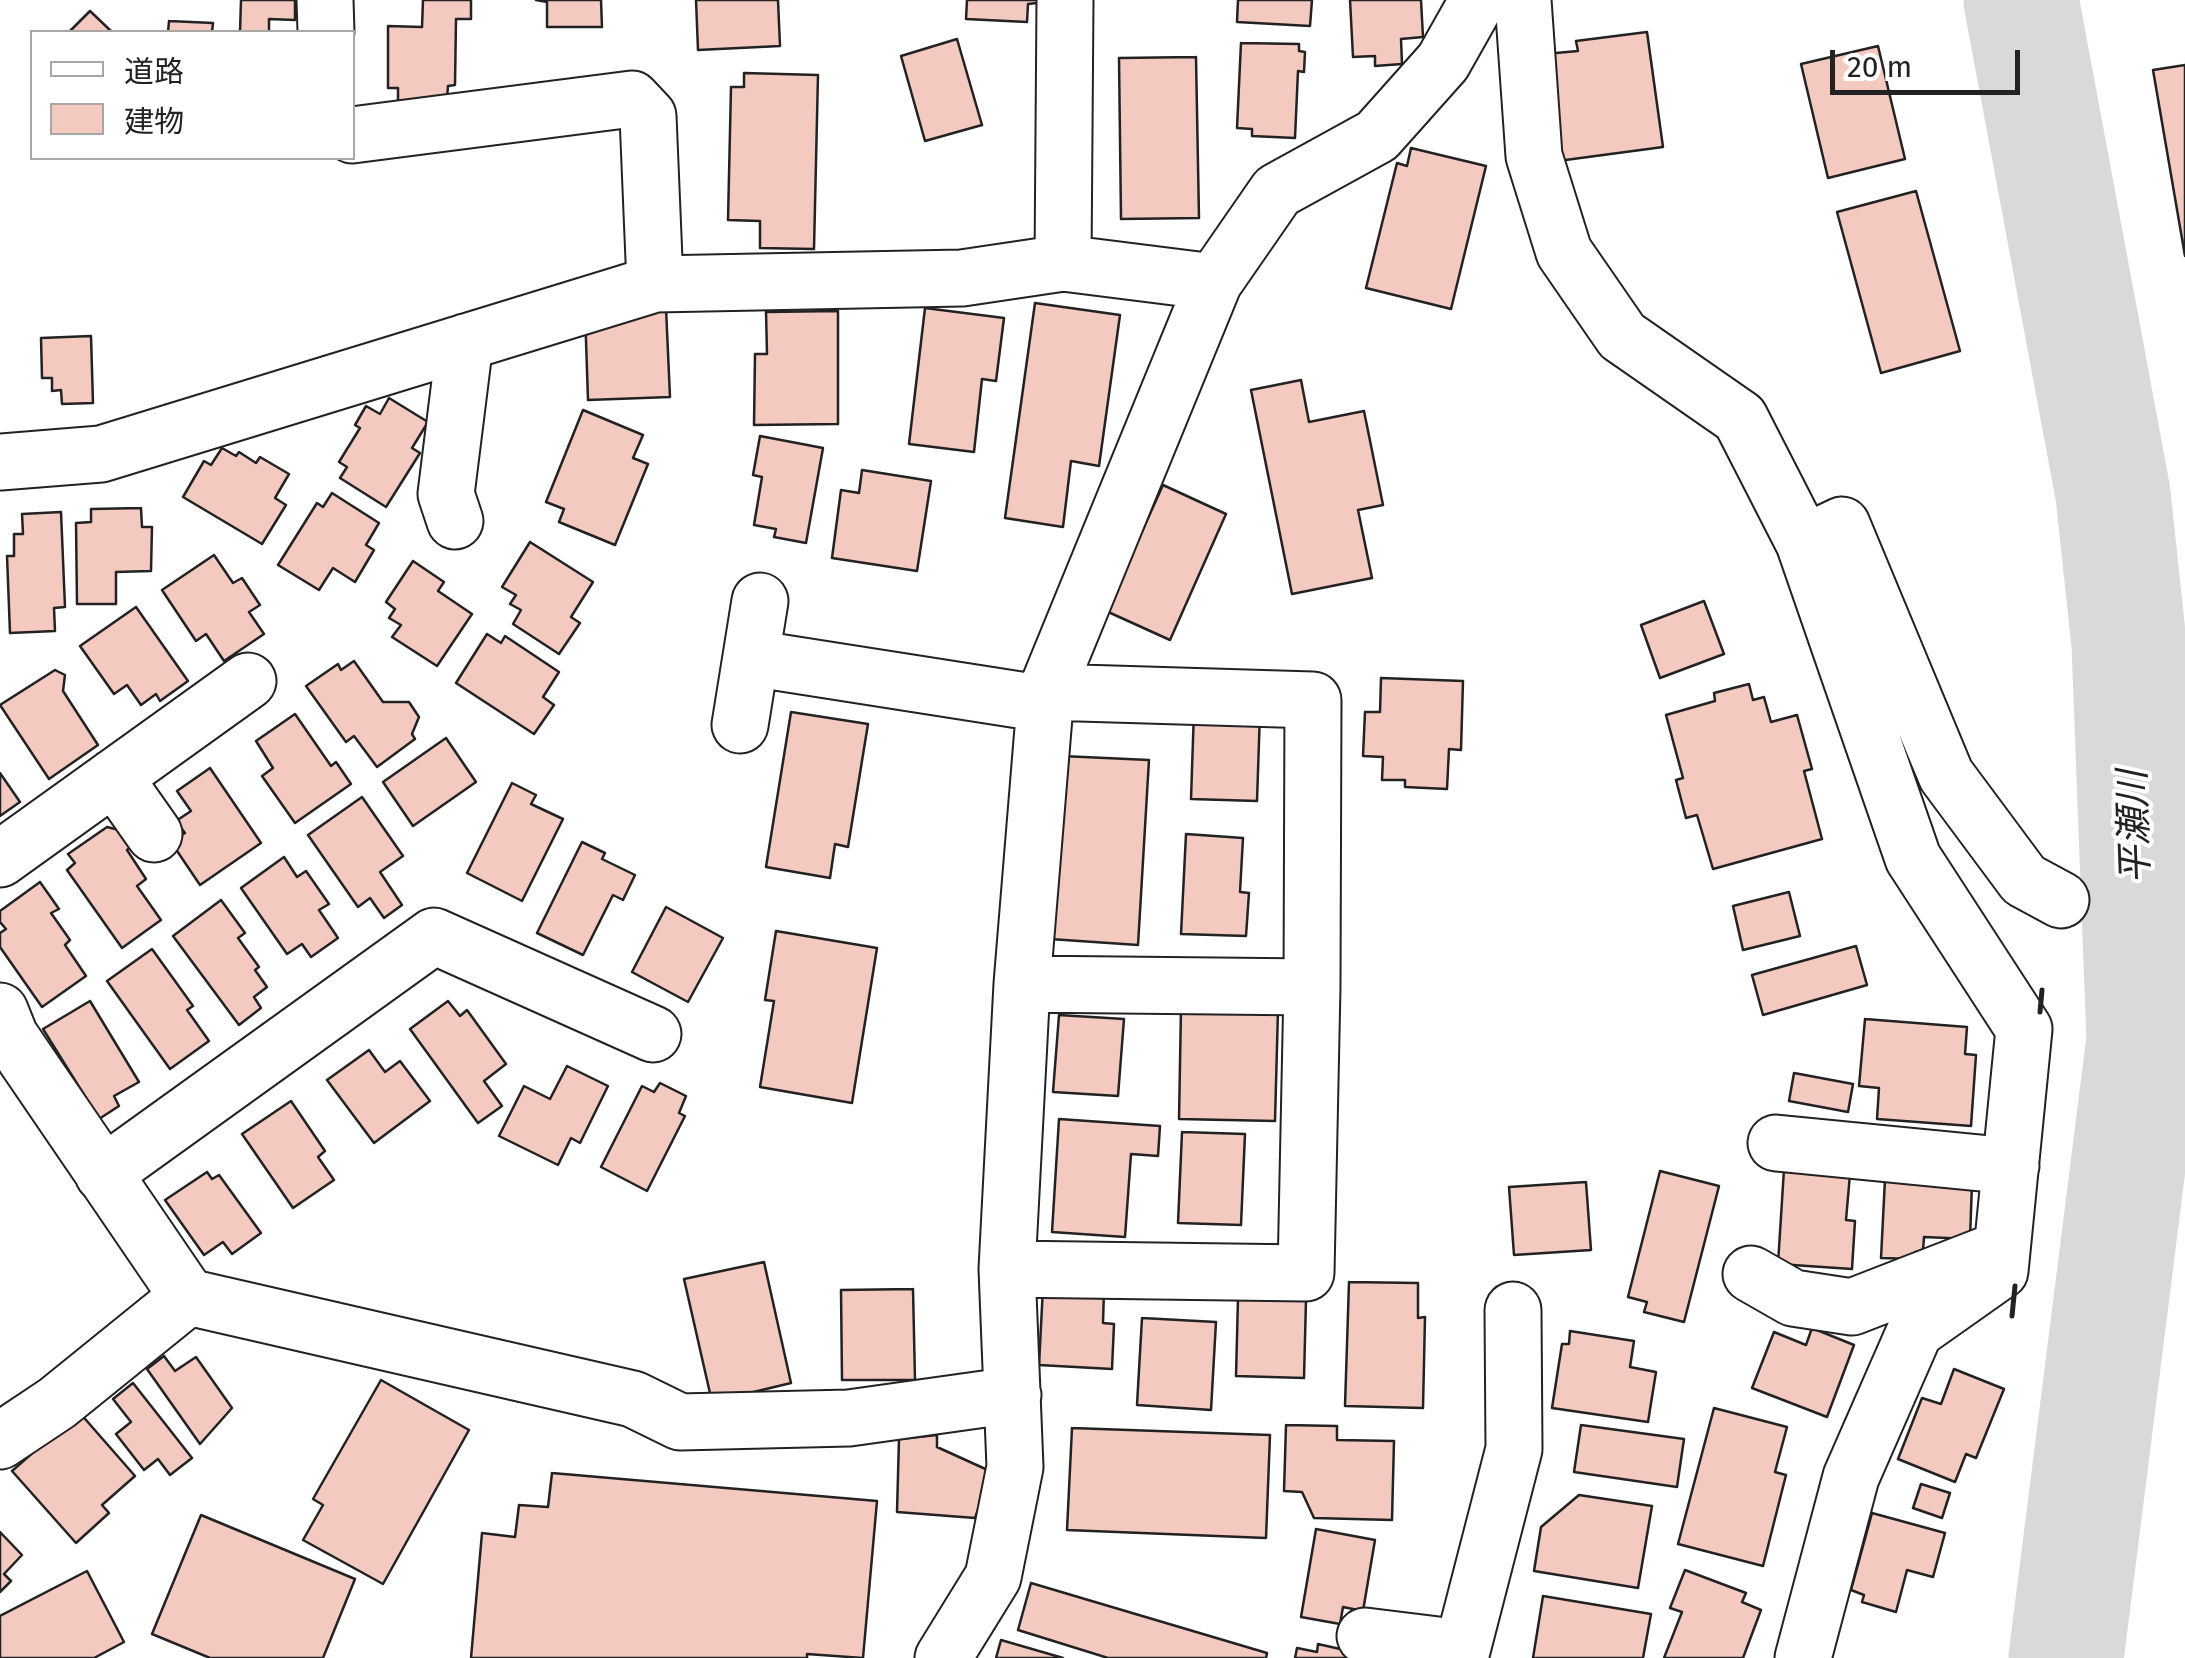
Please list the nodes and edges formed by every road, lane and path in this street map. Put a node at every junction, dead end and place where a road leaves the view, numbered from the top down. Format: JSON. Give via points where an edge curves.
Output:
{"nodes":[{"id":1,"x":326,"y":0,"type":"edge"},
{"id":2,"x":1066,"y":0,"type":"edge"},
{"id":3,"x":1478,"y":0,"type":"edge"},
{"id":4,"x":1522,"y":0,"type":"edge"},
{"id":5,"x":326,"y":30,"type":"edge"},
{"id":6,"x":355,"y":135,"type":"edge"},
{"id":7,"x":1063,"y":262,"type":"junction"},
{"id":8,"x":1214,"y":282,"type":"junction"},
{"id":9,"x":656,"y":284,"type":"junction"},
{"id":10,"x":465,"y":342,"type":"junction"},
{"id":11,"x":0,"y":462,"type":"edge"},
{"id":12,"x":454,"y":521,"type":"dead end"},
{"id":13,"x":1804,"y":543,"type":"junction"},
{"id":14,"x":760,"y":601,"type":"dead end"},
{"id":15,"x":751,"y":658,"type":"junction"},
{"id":16,"x":248,"y":681,"type":"dead end"},
{"id":17,"x":1046,"y":698,"type":"junction"},
{"id":18,"x":740,"y":725,"type":"dead end"},
{"id":19,"x":114,"y":777,"type":"junction"},
{"id":20,"x":154,"y":834,"type":"dead end"},
{"id":21,"x":0,"y":859,"type":"edge"},
{"id":22,"x":2061,"y":900,"type":"dead end"},
{"id":23,"x":1022,"y":984,"type":"junction"},
{"id":24,"x":1312,"y":988,"type":"junction"},
{"id":25,"x":0,"y":1011,"type":"edge"},
{"id":26,"x":653,"y":1034,"type":"dead end"},
{"id":27,"x":1776,"y":1143,"type":"dead end"},
{"id":28,"x":2010,"y":1166,"type":"junction"},
{"id":29,"x":103,"y":1174,"type":"junction"},
{"id":30,"x":2002,"y":1249,"type":"junction"},
{"id":31,"x":1007,"y":1269,"type":"junction"},
{"id":32,"x":1751,"y":1274,"type":"dead end"},
{"id":33,"x":188,"y":1297,"type":"junction"},
{"id":34,"x":1514,"y":1310,"type":"dead end"},
{"id":35,"x":1013,"y":1395,"type":"junction"},
{"id":36,"x":0,"y":1441,"type":"edge"},
{"id":37,"x":1365,"y":1636,"type":"dead end"},
{"id":38,"x":1462,"y":1653,"type":"edge"},
{"id":39,"x":943,"y":1658,"type":"edge"},
{"id":40,"x":1804,"y":1658,"type":"edge"}],
"edges":[{"from":1,"to":5,"type":"street"},
{"from":2,"to":7,"type":"street"},
{"from":3,"to":8,"type":"street","via":[[1444,62],[1376,136],[1277,192]]},
{"from":4,"to":13,"type":"street","via":[[1534,156],[1564,252],[1622,336],[1740,418]]},
{"from":6,"to":9,"type":"street","via":[[632,99],[648,116]]},
{"from":7,"to":8,"type":"street"},
{"from":7,"to":9,"type":"street","via":[[962,278]]},
{"from":8,"to":17,"type":"street"},
{"from":9,"to":10,"type":"street"},
{"from":10,"to":11,"type":"street","via":[[101,454]]},
{"from":10,"to":12,"type":"street","via":[[446,494]]},
{"from":13,"to":22,"type":"street","via":[[1842,525],[1946,774],[2024,880]]},
{"from":13,"to":28,"type":"street","via":[[1913,858],[2024,1029]]},
{"from":14,"to":15,"type":"street"},
{"from":15,"to":17,"type":"street"},
{"from":15,"to":18,"type":"street"},
{"from":16,"to":19,"type":"street"},
{"from":17,"to":23,"type":"street"},
{"from":17,"to":24,"type":"street","via":[[1313,700]]},
{"from":19,"to":20,"type":"street"},
{"from":19,"to":21,"type":"street"},
{"from":23,"to":24,"type":"street"},
{"from":23,"to":31,"type":"street"},
{"from":24,"to":31,"type":"street","via":[[1306,1273]]},
{"from":25,"to":29,"type":"street"},
{"from":26,"to":29,"type":"street","via":[[434,936]]},
{"from":27,"to":28,"type":"street"},
{"from":28,"to":30,"type":"street"},
{"from":29,"to":33,"type":"street"},
{"from":30,"to":32,"type":"street","via":[[1852,1307],[1793,1298]]},
{"from":30,"to":40,"type":"street","via":[[2000,1271],[1915,1331],[1852,1478]]},
{"from":31,"to":35,"type":"street"},
{"from":33,"to":35,"type":"street","via":[[633,1400],[680,1422],[849,1418]]},
{"from":33,"to":36,"type":"street"},
{"from":34,"to":38,"type":"street","via":[[1514,1448]]},
{"from":35,"to":39,"type":"street","via":[[1015,1467],[992,1577]]},
{"from":37,"to":38,"type":"street"}]}
